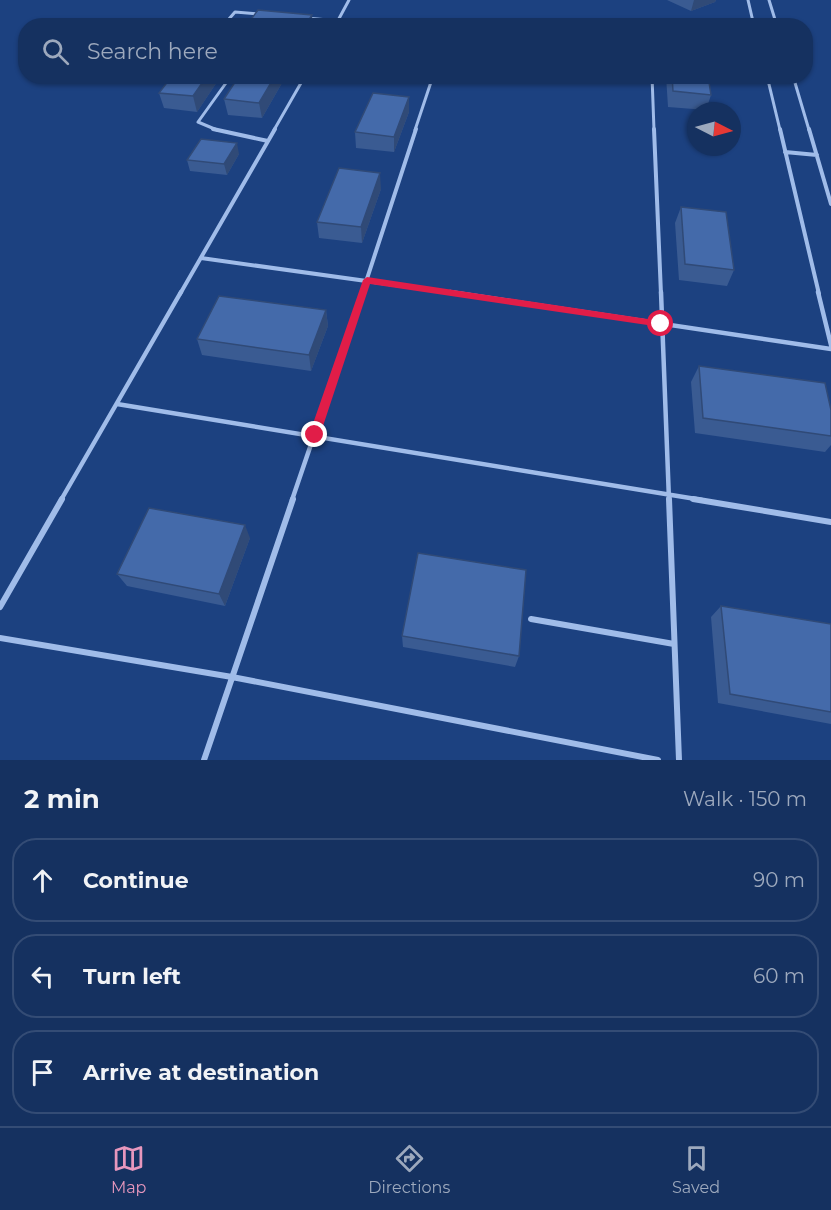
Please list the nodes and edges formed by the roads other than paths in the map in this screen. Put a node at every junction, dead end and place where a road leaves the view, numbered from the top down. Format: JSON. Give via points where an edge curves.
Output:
{"nodes":[{"id":1,"x":349,"y":0,"type":"edge"},
{"id":2,"x":748,"y":0,"type":"edge"},
{"id":3,"x":769,"y":0,"type":"edge"},
{"id":4,"x":269,"y":15,"type":"edge"},
{"id":5,"x":230,"y":18,"type":"edge"},
{"id":6,"x":340,"y":18,"type":"edge"},
{"id":7,"x":752,"y":18,"type":"edge"},
{"id":8,"x":775,"y":18,"type":"edge"},
{"id":9,"x":225,"y":84,"type":"edge"},
{"id":10,"x":300,"y":84,"type":"edge"},
{"id":11,"x":430,"y":84,"type":"edge"},
{"id":12,"x":651,"y":84,"type":"edge"},
{"id":13,"x":769,"y":84,"type":"edge"},
{"id":14,"x":795,"y":84,"type":"edge"},
{"id":15,"x":268,"y":141,"type":"junction"},
{"id":16,"x":785,"y":152,"type":"junction"},
{"id":17,"x":817,"y":155,"type":"junction"},
{"id":18,"x":831,"y":204,"type":"edge"},
{"id":19,"x":201,"y":258,"type":"junction"},
{"id":20,"x":367,"y":280,"type":"junction"},
{"id":21,"x":661,"y":324,"type":"junction"},
{"id":22,"x":831,"y":347,"type":"edge"},
{"id":23,"x":117,"y":404,"type":"junction"},
{"id":24,"x":315,"y":435,"type":"junction"},
{"id":25,"x":668,"y":495,"type":"junction"},
{"id":26,"x":831,"y":522,"type":"edge"},
{"id":27,"x":0,"y":607,"type":"edge"},
{"id":28,"x":531,"y":619,"type":"dead end"},
{"id":29,"x":0,"y":638,"type":"edge"},
{"id":30,"x":674,"y":644,"type":"junction"},
{"id":31,"x":232,"y":677,"type":"junction"},
{"id":32,"x":204,"y":760,"type":"edge"},
{"id":33,"x":658,"y":760,"type":"edge"},
{"id":34,"x":679,"y":760,"type":"edge"}],
"edges":[{"from":1,"to":6,"type":"lane"},
{"from":2,"to":7,"type":"lane"},
{"from":3,"to":8,"type":"lane"},
{"from":4,"to":5,"type":"lane","via":[[235,12]]},
{"from":9,"to":15,"type":"lane","via":[[198,123]]},
{"from":10,"to":15,"type":"lane"},
{"from":11,"to":20,"type":"lane"},
{"from":12,"to":21,"type":"lane"},
{"from":13,"to":16,"type":"lane"},
{"from":14,"to":17,"type":"lane"},
{"from":15,"to":19,"type":"lane"},
{"from":16,"to":17,"type":"lane"},
{"from":16,"to":22,"type":"lane"},
{"from":17,"to":18,"type":"lane"},
{"from":19,"to":20,"type":"lane"},
{"from":19,"to":23,"type":"lane"},
{"from":20,"to":21,"type":"lane"},
{"from":20,"to":24,"type":"lane"},
{"from":21,"to":22,"type":"lane"},
{"from":21,"to":25,"type":"lane"},
{"from":23,"to":24,"type":"lane"},
{"from":23,"to":27,"type":"lane"},
{"from":24,"to":25,"type":"lane"},
{"from":24,"to":31,"type":"lane"},
{"from":25,"to":26,"type":"lane"},
{"from":25,"to":30,"type":"lane"},
{"from":28,"to":30,"type":"lane"},
{"from":29,"to":31,"type":"lane"},
{"from":30,"to":34,"type":"lane"},
{"from":31,"to":32,"type":"lane"},
{"from":31,"to":33,"type":"lane"}]}
